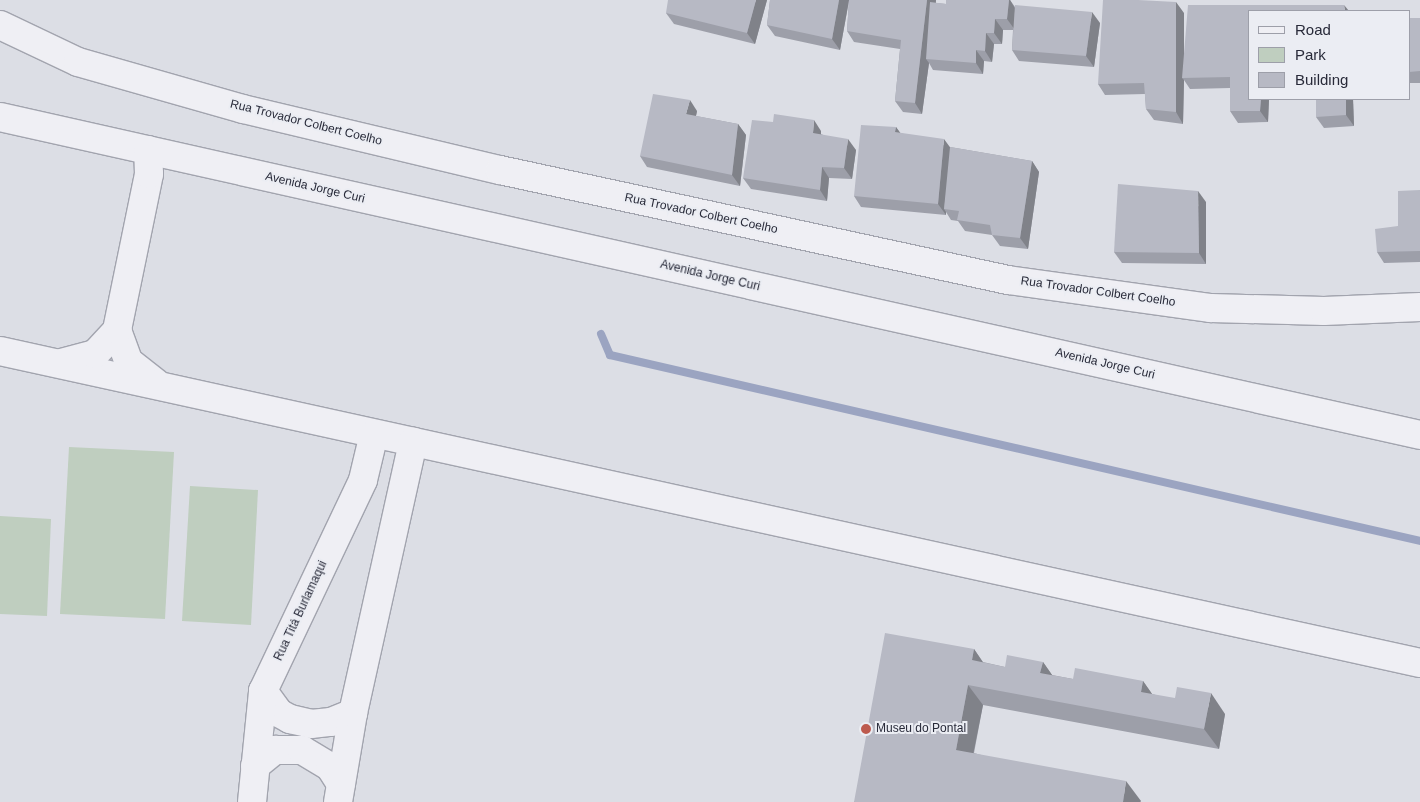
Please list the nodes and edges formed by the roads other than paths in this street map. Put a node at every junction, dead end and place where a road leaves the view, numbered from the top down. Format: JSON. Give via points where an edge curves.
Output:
{"nodes":[{"id":1,"x":0,"y":25,"type":"edge"},
{"id":2,"x":0,"y":118,"type":"edge"},
{"id":3,"x":148,"y":150,"type":"junction"},
{"id":4,"x":1420,"y":307,"type":"edge"},
{"id":5,"x":117,"y":330,"type":"junction"},
{"id":6,"x":0,"y":351,"type":"edge"},
{"id":7,"x":58,"y":364,"type":"junction"},
{"id":8,"x":164,"y":388,"type":"junction"},
{"id":9,"x":374,"y":434,"type":"junction"},
{"id":10,"x":1420,"y":434,"type":"edge"},
{"id":11,"x":413,"y":442,"type":"junction"},
{"id":12,"x":1420,"y":663,"type":"edge"},
{"id":13,"x":263,"y":692,"type":"junction"},
{"id":14,"x":352,"y":713,"type":"junction"},
{"id":15,"x":255,"y":766,"type":"junction"},
{"id":16,"x":340,"y":793,"type":"edge"},
{"id":17,"x":252,"y":802,"type":"edge"}],
"edges":[{"from":1,"to":4,"type":"street","name":"Rua Trovador Colbert Coelho","via":[[78,62],[243,109],[500,170],[1008,280],[1211,308],[1324,311]]},
{"from":2,"to":3,"type":"street","name":"Avenida Jorge Curi"},
{"from":3,"to":5,"type":"street","via":[[149,174]]},
{"from":3,"to":10,"type":"street","name":"Avenida Jorge Curi"},
{"from":5,"to":7,"type":"street","via":[[94,354]]},
{"from":5,"to":8,"type":"street","via":[[128,361]]},
{"from":6,"to":7,"type":"street"},
{"from":7,"to":8,"type":"street"},
{"from":8,"to":9,"type":"street"},
{"from":9,"to":11,"type":"street"},
{"from":9,"to":13,"type":"street","name":"Rua Titá Burlamaqui","via":[[363,480]]},
{"from":11,"to":12,"type":"street"},
{"from":11,"to":14,"type":"street"},
{"from":13,"to":14,"type":"street","via":[[279,713],[311,724],[331,722]]},
{"from":13,"to":15,"type":"street","name":"Rua Titá Burlamaqui"},
{"from":14,"to":16,"type":"street"},
{"from":15,"to":16,"type":"street","via":[[275,750],[302,750],[330,768]]},
{"from":15,"to":17,"type":"street"}]}
